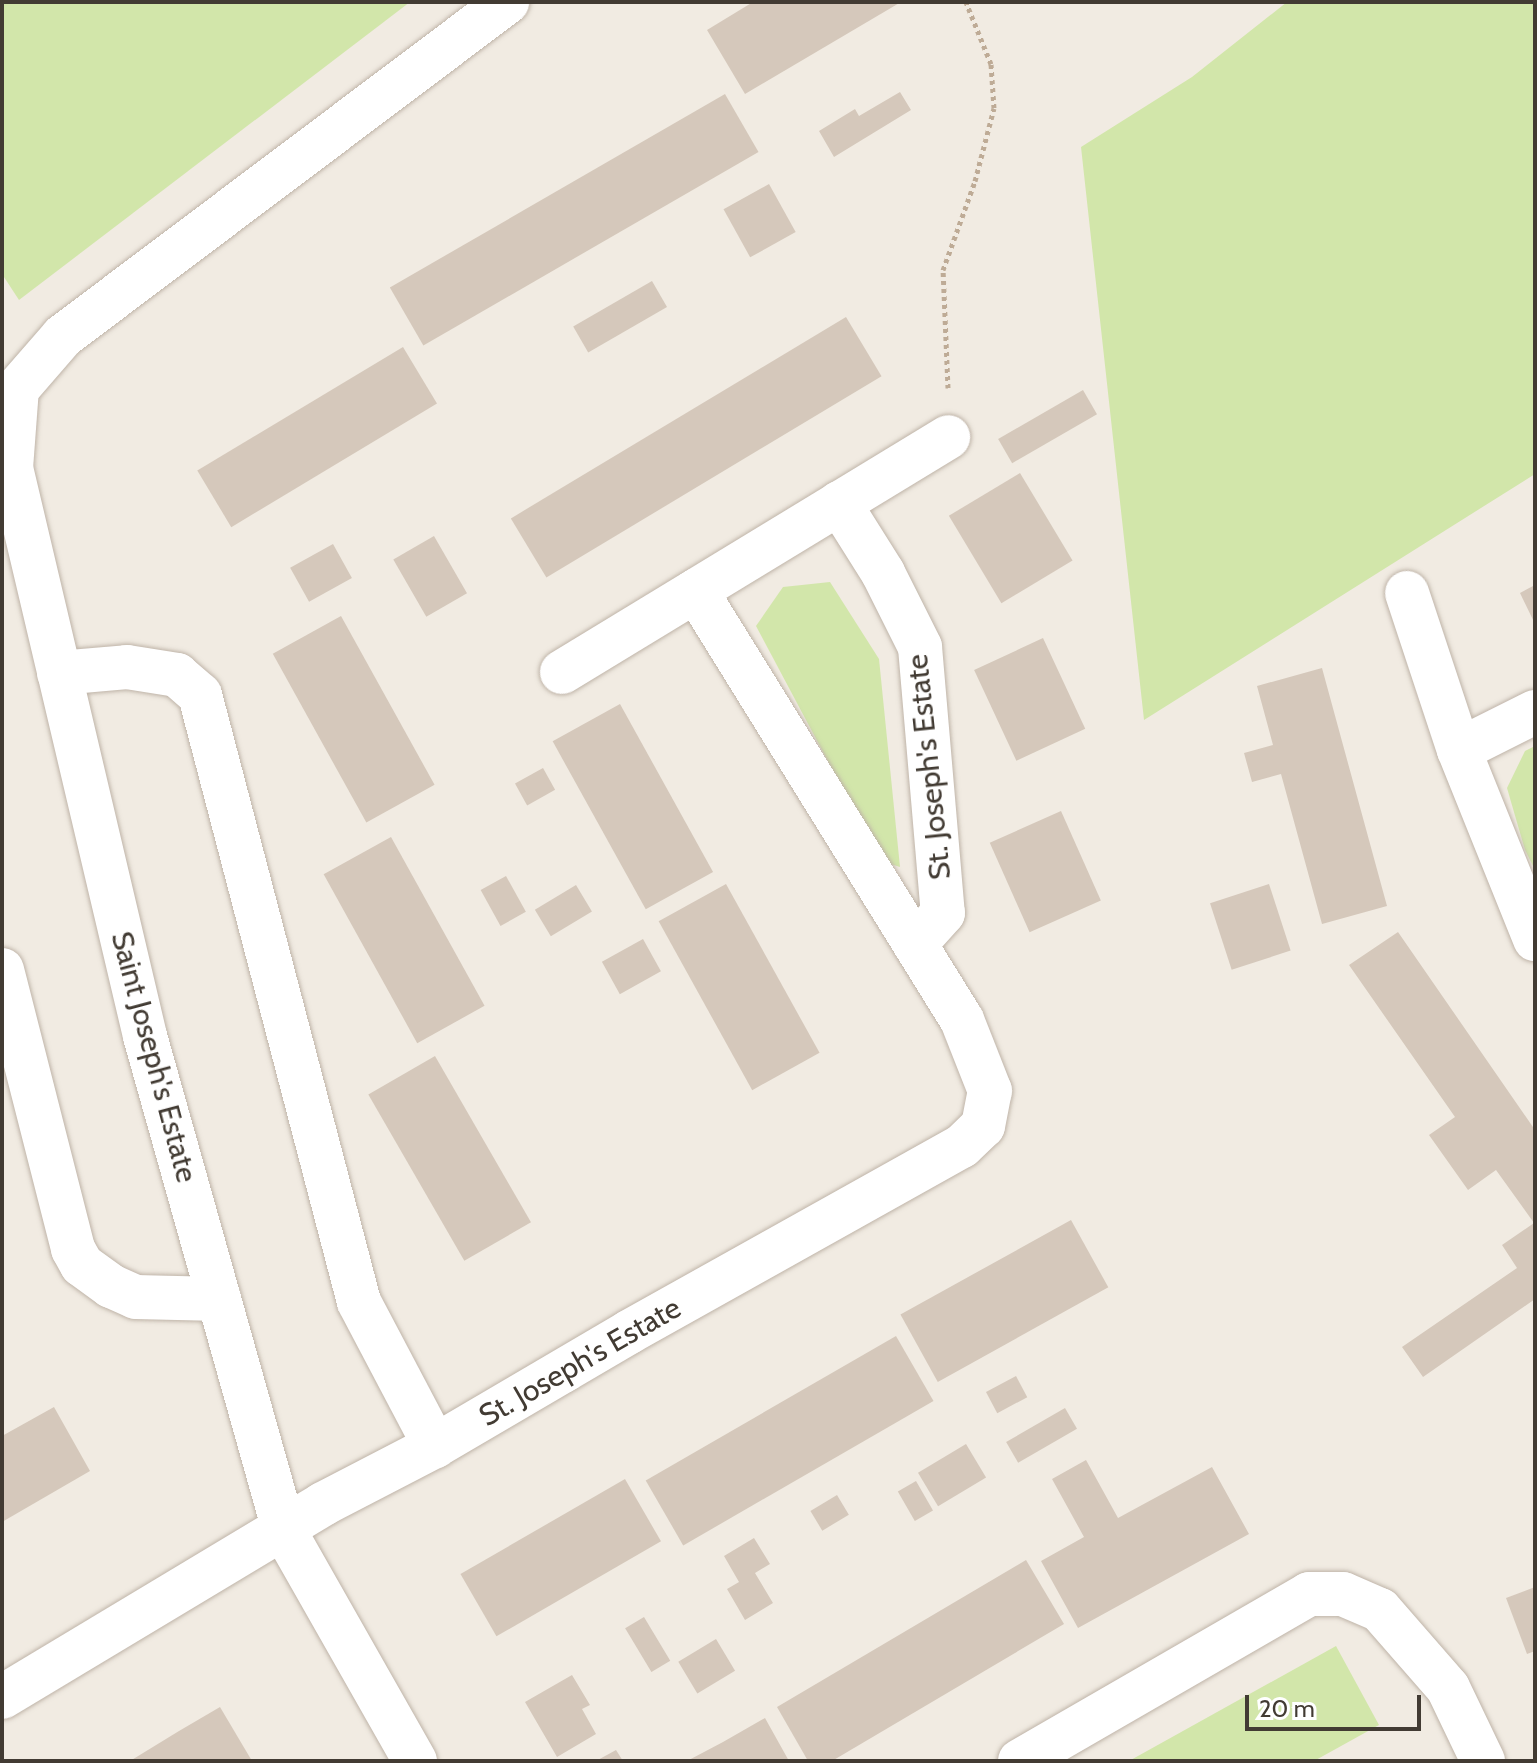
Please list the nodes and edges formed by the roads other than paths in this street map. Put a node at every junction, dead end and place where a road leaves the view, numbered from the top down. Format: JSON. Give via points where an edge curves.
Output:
{"nodes":[{"id":1,"x":507,"y":2,"type":"edge"},
{"id":2,"x":10,"y":383,"type":"edge"},
{"id":3,"x":948,"y":437,"type":"road end"},
{"id":4,"x":6,"y":470,"type":"edge"},
{"id":5,"x":839,"y":503,"type":"junction"},
{"id":6,"x":696,"y":591,"type":"junction"},
{"id":7,"x":1407,"y":593,"type":"dead end"},
{"id":8,"x":562,"y":672,"type":"dead end"},
{"id":9,"x":59,"y":673,"type":"junction"},
{"id":10,"x":1535,"y":712,"type":"edge"},
{"id":11,"x":1459,"y":750,"type":"junction"},
{"id":12,"x":1535,"y":939,"type":"edge"},
{"id":13,"x":915,"y":944,"type":"junction"},
{"id":14,"x":2,"y":970,"type":"edge"},
{"id":15,"x":219,"y":1299,"type":"junction"},
{"id":16,"x":435,"y":1446,"type":"junction"},
{"id":17,"x":284,"y":1530,"type":"junction"},
{"id":18,"x":2,"y":1697,"type":"edge"},
{"id":19,"x":415,"y":1761,"type":"edge"},
{"id":20,"x":1020,"y":1761,"type":"edge"},
{"id":21,"x":1483,"y":1761,"type":"edge"}],
"edges":[{"from":1,"to":2,"type":"street","name":"Saint Joseph's Estate","via":[[63,336]]},
{"from":2,"to":4,"type":"street","name":"Saint Joseph's Estate"},
{"from":3,"to":5,"type":"street"},
{"from":4,"to":9,"type":"street","name":"Saint Joseph's Estate"},
{"from":5,"to":6,"type":"street"},
{"from":5,"to":13,"type":"street","name":"St. Joseph's Estate","via":[[883,573],[920,647],[943,913]]},
{"from":6,"to":8,"type":"street"},
{"from":6,"to":13,"type":"street","name":"St. Joseph's Estate"},
{"from":7,"to":11,"type":"street"},
{"from":9,"to":15,"type":"street","name":"Saint Joseph's Estate","via":[[145,1036]]},
{"from":9,"to":16,"type":"street","via":[[127,667],[177,675],[200,695],[359,1302]]},
{"from":10,"to":11,"type":"street"},
{"from":11,"to":12,"type":"street"},
{"from":13,"to":16,"type":"street","name":"St. Joseph's Estate","via":[[962,1020],[990,1091],[983,1126],[962,1146]]},
{"from":14,"to":15,"type":"street","via":[[73,1249],[82,1265],[136,1297]]},
{"from":15,"to":17,"type":"street","name":"Saint Joseph's Estate"},
{"from":16,"to":17,"type":"street","name":"St. Joseph's Estate"},
{"from":17,"to":18,"type":"street","name":"St. Joseph's Estate"},
{"from":17,"to":19,"type":"street","name":"Saint Joseph's Estate"},
{"from":20,"to":21,"type":"street","via":[[1309,1594],[1343,1594],[1380,1610],[1448,1688]]}]}
